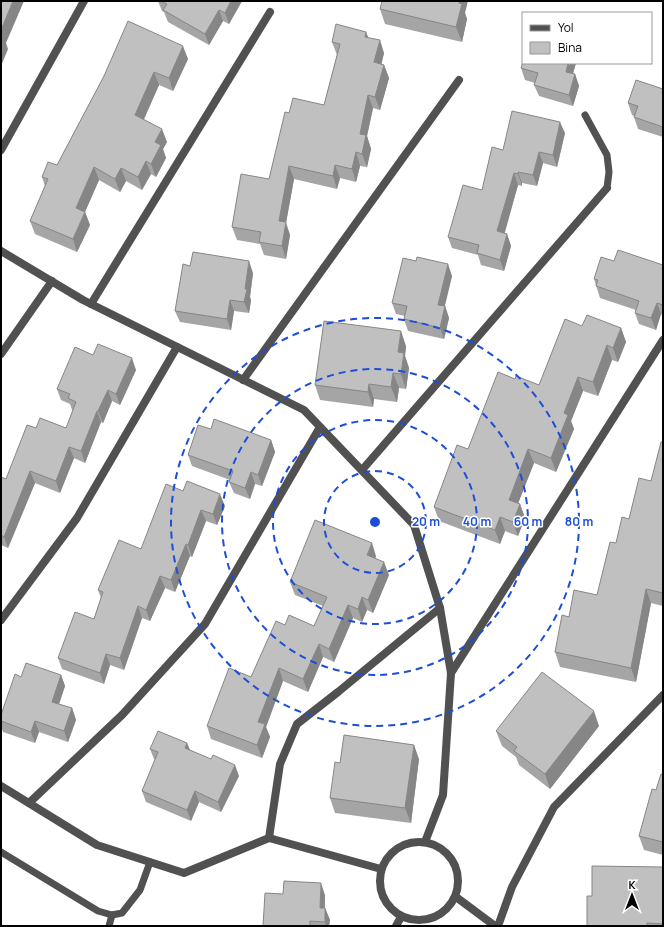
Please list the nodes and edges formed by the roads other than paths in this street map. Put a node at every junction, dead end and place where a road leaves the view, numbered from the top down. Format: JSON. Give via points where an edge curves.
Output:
{"nodes":[{"id":1,"x":84,"y":1,"type":"edge"},
{"id":2,"x":270,"y":12,"type":"dead end"},
{"id":3,"x":459,"y":80,"type":"dead end"},
{"id":4,"x":585,"y":114,"type":"dead end"},
{"id":5,"x":1,"y":150,"type":"edge"},
{"id":6,"x":607,"y":188,"type":"joint"},
{"id":7,"x":1,"y":251,"type":"edge"},
{"id":8,"x":52,"y":281,"type":"junction"},
{"id":9,"x":91,"y":304,"type":"junction"},
{"id":10,"x":663,"y":340,"type":"edge"},
{"id":11,"x":177,"y":347,"type":"junction"},
{"id":12,"x":1,"y":354,"type":"edge"},
{"id":13,"x":243,"y":380,"type":"junction"},
{"id":14,"x":320,"y":427,"type":"junction"},
{"id":15,"x":362,"y":470,"type":"junction"},
{"id":16,"x":440,"y":608,"type":"junction"},
{"id":17,"x":1,"y":620,"type":"edge"},
{"id":18,"x":451,"y":673,"type":"junction"},
{"id":19,"x":663,"y":695,"type":"edge"},
{"id":20,"x":1,"y":786,"type":"edge"},
{"id":21,"x":29,"y":803,"type":"junction"},
{"id":22,"x":269,"y":838,"type":"junction"},
{"id":23,"x":425,"y":842,"type":"junction"},
{"id":24,"x":1,"y":852,"type":"edge"},
{"id":25,"x":150,"y":862,"type":"junction"},
{"id":26,"x":381,"y":869,"type":"junction"},
{"id":27,"x":456,"y":896,"type":"junction"},
{"id":28,"x":112,"y":915,"type":"junction"},
{"id":29,"x":401,"y":917,"type":"junction"},
{"id":30,"x":109,"y":926,"type":"edge"},
{"id":31,"x":396,"y":926,"type":"edge"},
{"id":32,"x":496,"y":926,"type":"edge"}],
"edges":[{"from":1,"to":5,"type":"street"},
{"from":2,"to":9,"type":"street"},
{"from":3,"to":13,"type":"street"},
{"from":4,"to":6,"type":"lane","via":[[607,155]]},
{"from":6,"to":15,"type":"street"},
{"from":7,"to":8,"type":"street"},
{"from":8,"to":9,"type":"street"},
{"from":8,"to":12,"type":"street"},
{"from":9,"to":11,"type":"street"},
{"from":10,"to":18,"type":"street"},
{"from":11,"to":13,"type":"street"},
{"from":11,"to":17,"type":"street","via":[[77,518]]},
{"from":13,"to":14,"type":"street","via":[[304,410]]},
{"from":14,"to":15,"type":"street"},
{"from":14,"to":21,"type":"street","via":[[205,624],[122,715]]},
{"from":15,"to":16,"type":"street","via":[[414,525]]},
{"from":16,"to":18,"type":"street"},
{"from":16,"to":22,"type":"street","via":[[297,724],[280,764]]},
{"from":18,"to":23,"type":"street","via":[[443,795]]},
{"from":19,"to":32,"type":"street","via":[[554,807],[512,887]]},
{"from":20,"to":21,"type":"street"},
{"from":21,"to":25,"type":"street","via":[[97,845]]},
{"from":22,"to":25,"type":"street","via":[[184,873]]},
{"from":22,"to":26,"type":"street"},
{"from":23,"to":26,"type":"street","via":[[401,846],[390,855]]},
{"from":23,"to":27,"type":"street","via":[[438,846],[449,855],[456,866],[459,880]]},
{"from":24,"to":28,"type":"lane","via":[[98,911]]},
{"from":25,"to":28,"type":"lane","via":[[140,890],[122,913]]},
{"from":26,"to":29,"type":"street","via":[[379,882],[382,896],[390,908]]},
{"from":27,"to":29,"type":"street","via":[[448,908],[438,916],[424,921]]},
{"from":27,"to":32,"type":"street"},
{"from":28,"to":30,"type":"lane"},
{"from":29,"to":31,"type":"street"}]}
